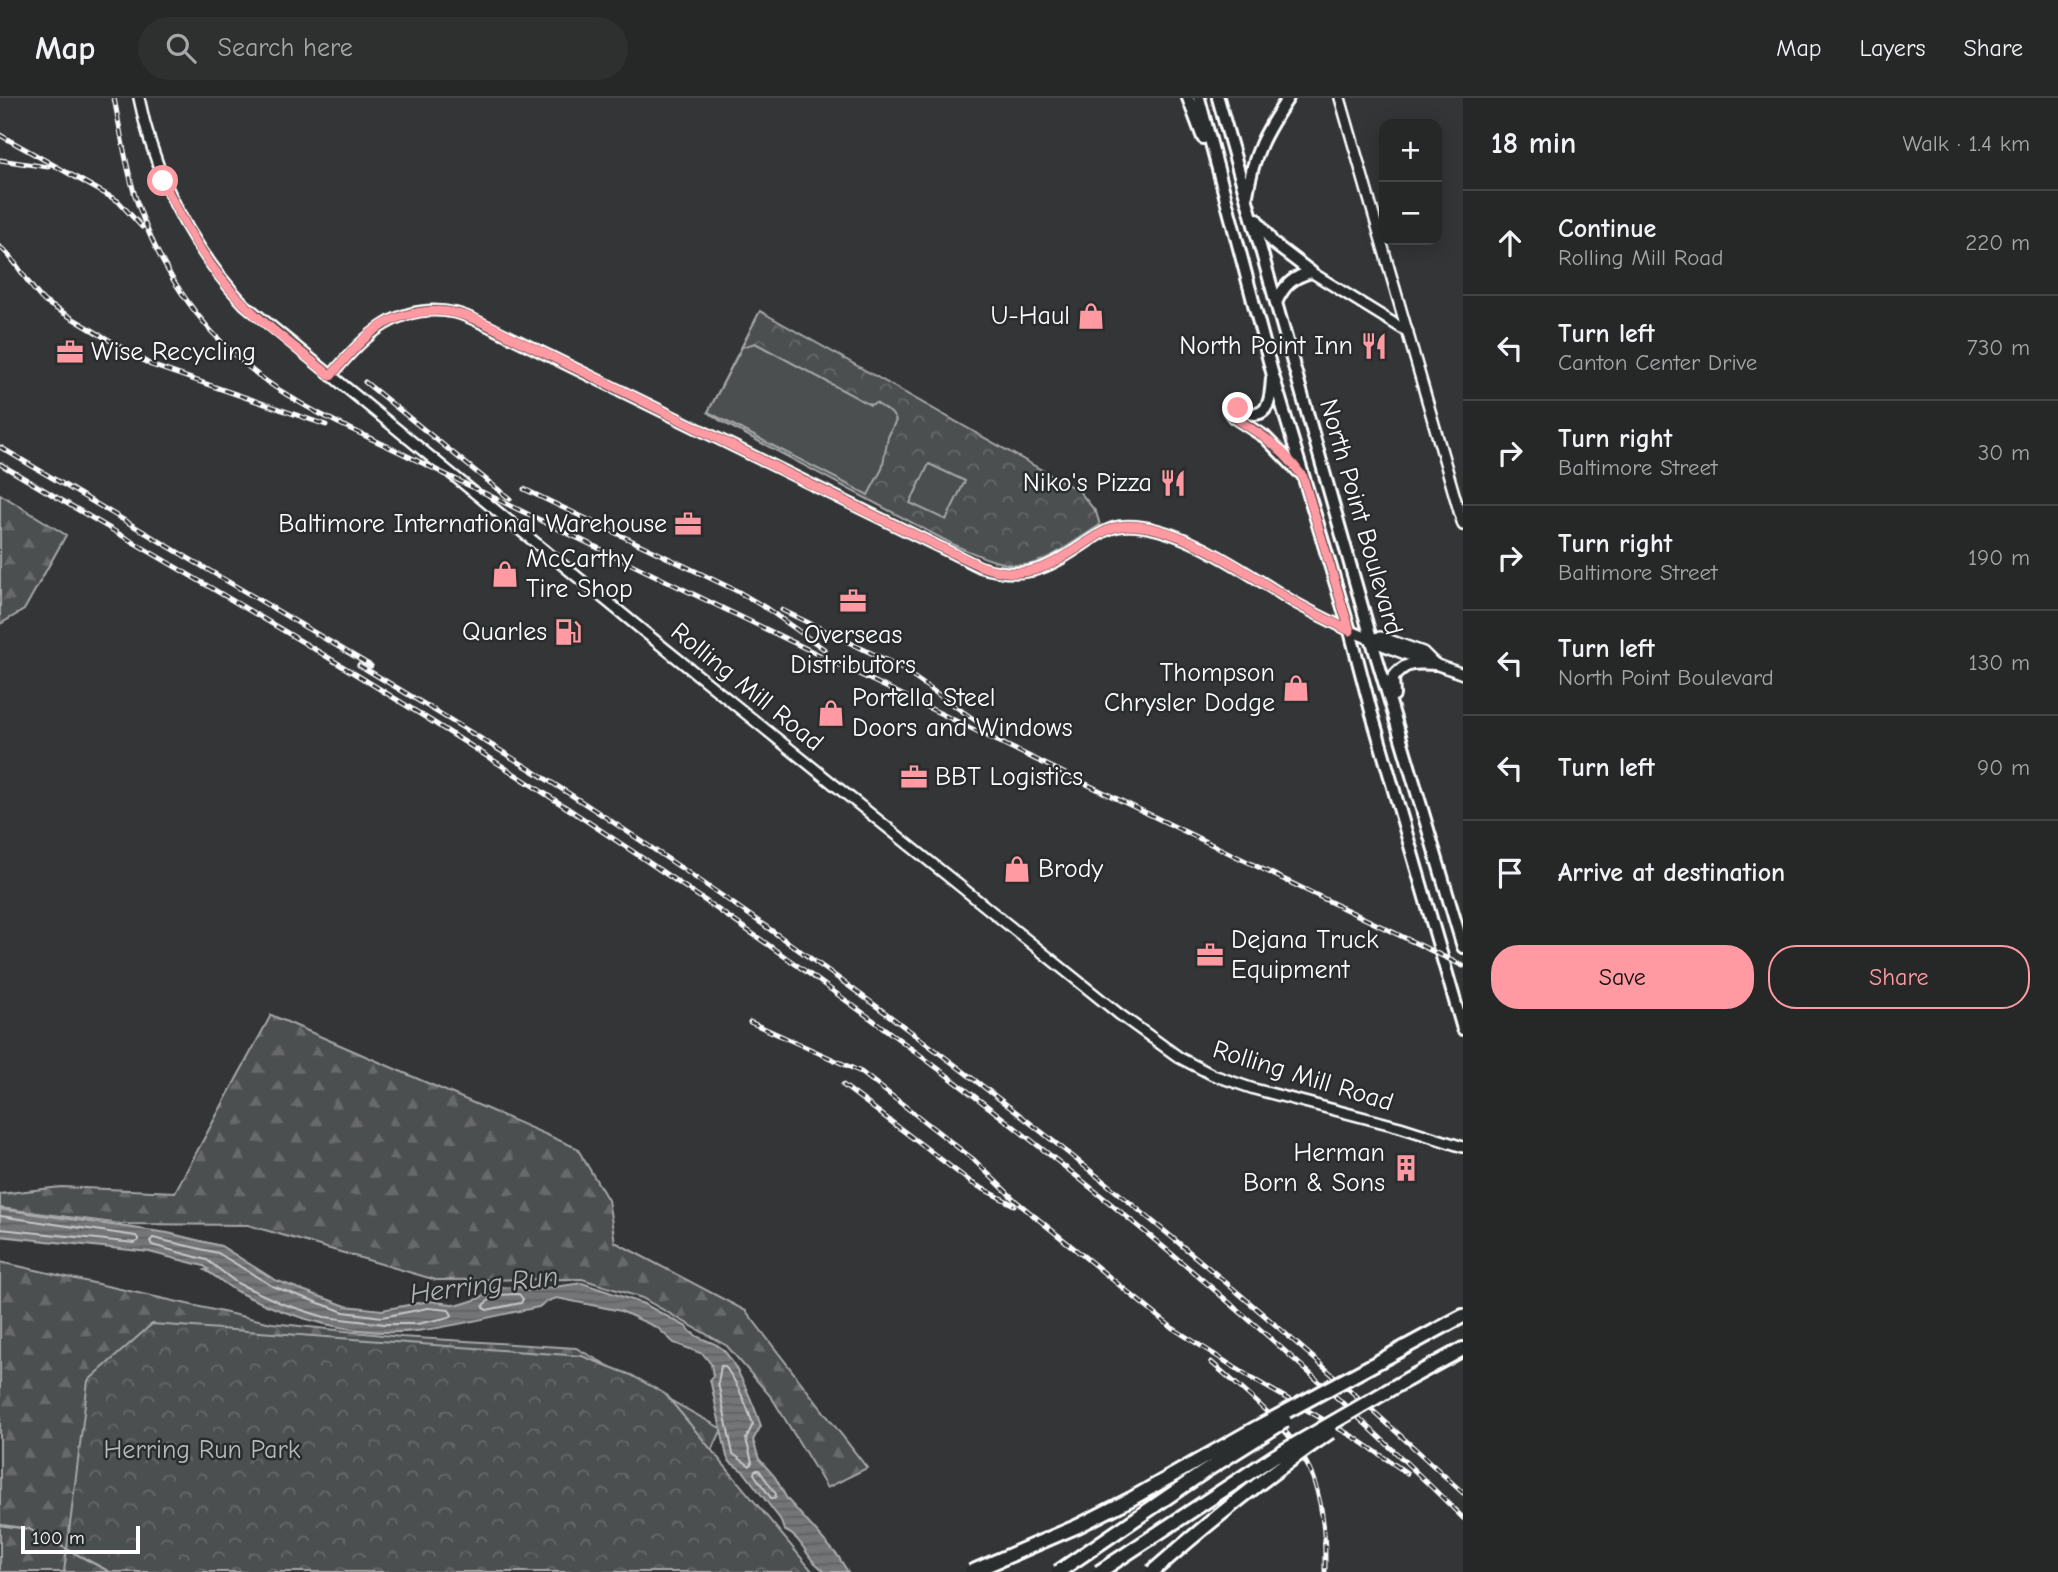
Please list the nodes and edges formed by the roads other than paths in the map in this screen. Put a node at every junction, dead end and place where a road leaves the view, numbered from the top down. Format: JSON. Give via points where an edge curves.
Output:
{"nodes":[{"id":1,"x":139,"y":98,"type":"edge"},
{"id":2,"x":1188,"y":98,"type":"edge"},
{"id":3,"x":1199,"y":98,"type":"edge"},
{"id":4,"x":1218,"y":98,"type":"edge"},
{"id":5,"x":1288,"y":98,"type":"edge"},
{"id":6,"x":1340,"y":98,"type":"edge"},
{"id":7,"x":1247,"y":198,"type":"junction"},
{"id":8,"x":1226,"y":202,"type":"junction"},
{"id":9,"x":1250,"y":210,"type":"junction"},
{"id":10,"x":1311,"y":272,"type":"junction"},
{"id":11,"x":1276,"y":303,"type":"junction"},
{"id":12,"x":1408,"y":332,"type":"junction"},
{"id":13,"x":1272,"y":372,"type":"junction"},
{"id":14,"x":331,"y":376,"type":"junction"},
{"id":15,"x":1303,"y":477,"type":"junction"},
{"id":16,"x":1463,"y":525,"type":"edge"},
{"id":17,"x":1350,"y":631,"type":"junction"},
{"id":18,"x":1371,"y":638,"type":"junction"},
{"id":19,"x":1435,"y":664,"type":"junction"},
{"id":20,"x":1463,"y":674,"type":"edge"},
{"id":21,"x":1400,"y":729,"type":"junction"},
{"id":22,"x":1463,"y":947,"type":"edge"},
{"id":23,"x":1463,"y":1029,"type":"edge"},
{"id":24,"x":1463,"y":1147,"type":"edge"},
{"id":25,"x":1463,"y":1316,"type":"edge"},
{"id":26,"x":1448,"y":1324,"type":"junction"},
{"id":27,"x":1463,"y":1349,"type":"edge"},
{"id":28,"x":1408,"y":1379,"type":"junction"},
{"id":29,"x":971,"y":1572,"type":"edge"},
{"id":30,"x":1058,"y":1572,"type":"edge"},
{"id":31,"x":1099,"y":1572,"type":"edge"},
{"id":32,"x":1152,"y":1572,"type":"edge"}],
"edges":[{"from":1,"to":14,"type":"street","name":"Rolling Mill Road","via":[[163,181],[202,253],[244,304]]},
{"from":2,"to":8,"type":"main road"},
{"from":3,"to":8,"type":"main road","name":"North Point Boulevard"},
{"from":4,"to":7,"type":"main road","name":"North Point Boulevard"},
{"from":5,"to":7,"type":"main road","via":[[1262,137]]},
{"from":6,"to":12,"type":"street"},
{"from":7,"to":9,"type":"main road","name":"North Point Boulevard"},
{"from":8,"to":13,"type":"main road","name":"North Point Boulevard"},
{"from":9,"to":10,"type":"main road","via":[[1273,243]]},
{"from":9,"to":11,"type":"main road","name":"North Point Boulevard"},
{"from":10,"to":11,"type":"main road","via":[[1296,276]]},
{"from":10,"to":12,"type":"street"},
{"from":11,"to":18,"type":"main road","name":"North Point Boulevard"},
{"from":12,"to":16,"type":"street"},
{"from":13,"to":15,"type":"main road","name":"North Point Boulevard"},
{"from":13,"to":15,"type":"main road","via":[[1268,408],[1257,414],[1229,410],[1289,458]]},
{"from":14,"to":17,"type":"street","via":[[384,323],[404,315],[457,313],[992,571],[1048,567],[1108,529],[1136,526],[1166,532],[1210,553]]},
{"from":14,"to":24,"type":"street","name":"Rolling Mill Road","via":[[1157,1042],[1225,1080]]},
{"from":15,"to":17,"type":"main road","name":"North Point Boulevard"},
{"from":17,"to":18,"type":"street"},
{"from":17,"to":23,"type":"main road","name":"North Point Boulevard"},
{"from":18,"to":19,"type":"street"},
{"from":18,"to":21,"type":"main road","name":"North Point Boulevard"},
{"from":19,"to":20,"type":"street"},
{"from":19,"to":21,"type":"main road","via":[[1408,663],[1393,678]]},
{"from":21,"to":22,"type":"main road","name":"North Point Boulevard"},
{"from":25,"to":26,"type":"highway"},
{"from":26,"to":29,"type":"highway","bridge":true,"via":[[1131,1499]]},
{"from":26,"to":30,"type":"highway","bridge":true,"via":[[1216,1465]]},
{"from":27,"to":28,"type":"highway"},
{"from":28,"to":31,"type":"highway","bridge":true,"via":[[1275,1456]]},
{"from":28,"to":32,"type":"highway","bridge":true,"via":[[1282,1465]]}]}
